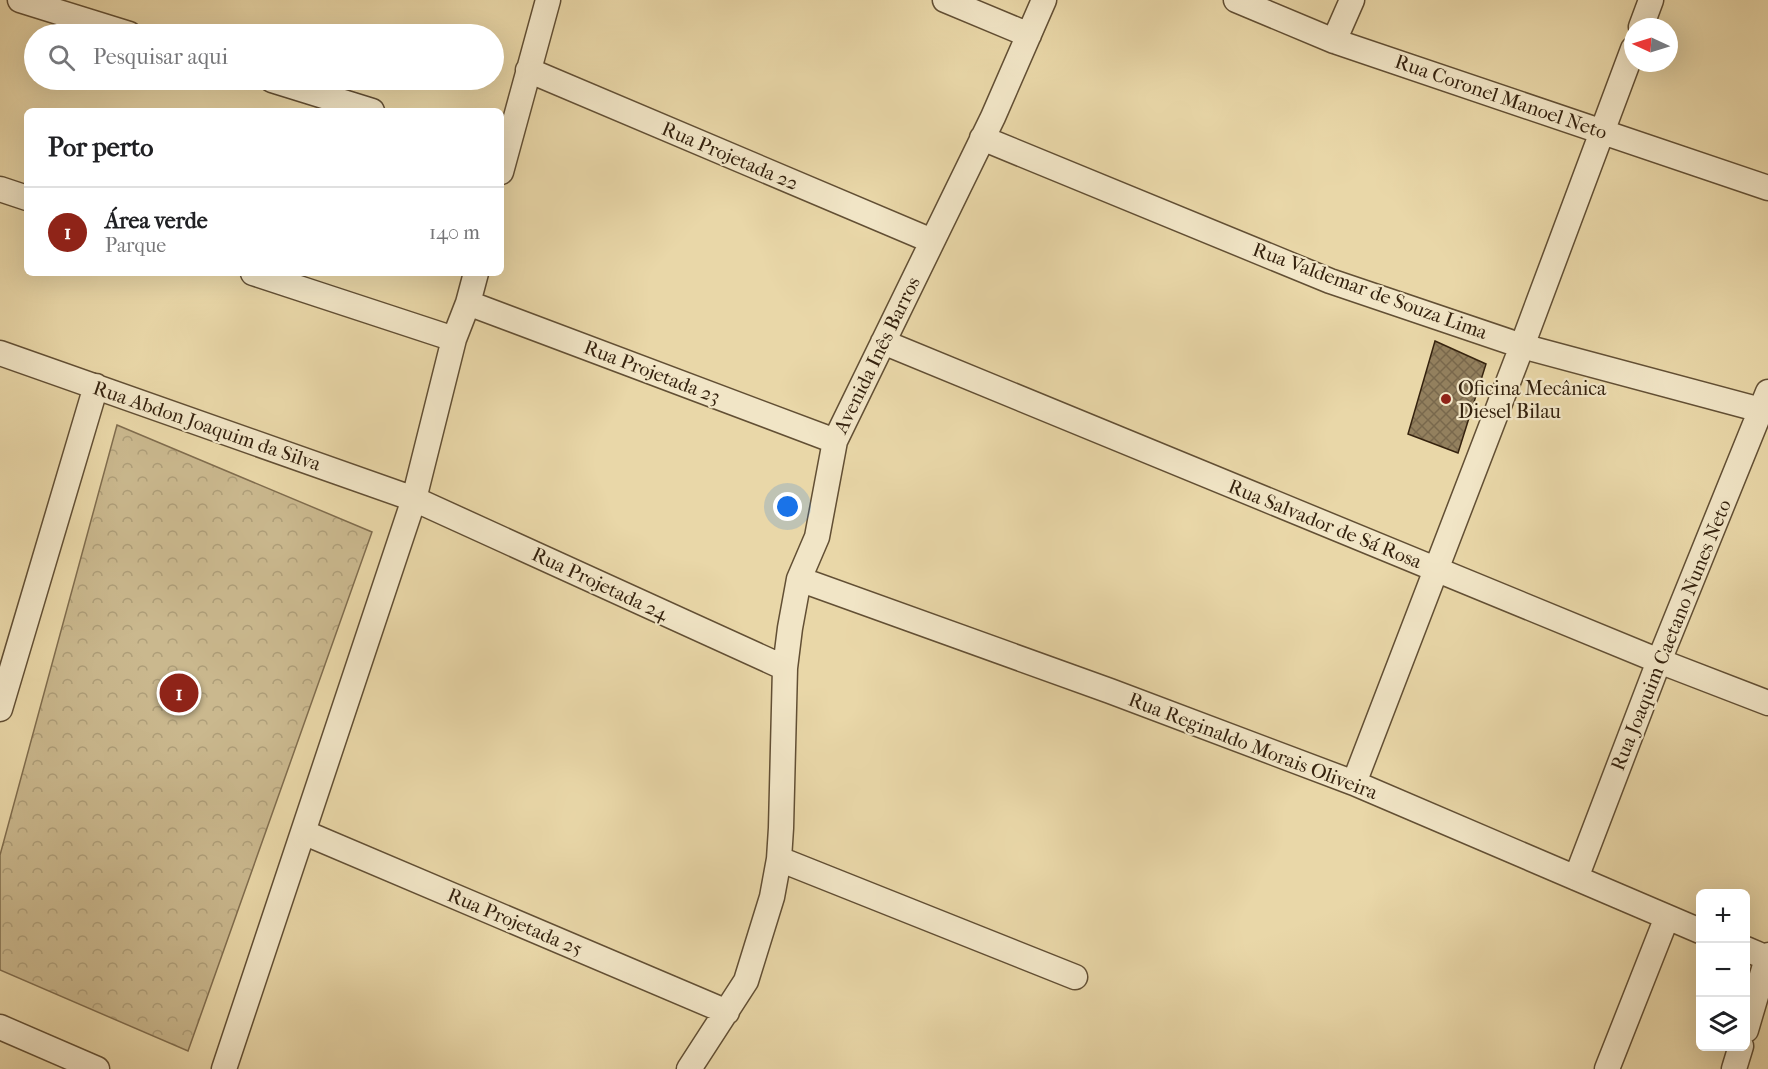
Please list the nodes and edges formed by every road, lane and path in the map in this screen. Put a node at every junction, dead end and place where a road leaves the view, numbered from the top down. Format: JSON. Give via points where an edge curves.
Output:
{"nodes":[{"id":1,"x":20,"y":0,"type":"edge"},
{"id":2,"x":548,"y":0,"type":"edge"},
{"id":3,"x":945,"y":0,"type":"edge"},
{"id":4,"x":1044,"y":0,"type":"edge"},
{"id":5,"x":1236,"y":0,"type":"edge"},
{"id":6,"x":1352,"y":0,"type":"edge"},
{"id":7,"x":1651,"y":0,"type":"edge"},
{"id":8,"x":1644,"y":18,"type":"edge"},
{"id":9,"x":97,"y":24,"type":"edge"},
{"id":10,"x":1029,"y":35,"type":"junction"},
{"id":11,"x":1334,"y":41,"type":"junction"},
{"id":12,"x":528,"y":70,"type":"junction"},
{"id":13,"x":1625,"y":72,"type":"edge"},
{"id":14,"x":304,"y":90,"type":"edge"},
{"id":15,"x":362,"y":108,"type":"edge"},
{"id":16,"x":1603,"y":131,"type":"junction"},
{"id":17,"x":982,"y":138,"type":"junction"},
{"id":18,"x":504,"y":155,"type":"edge"},
{"id":19,"x":0,"y":189,"type":"edge"},
{"id":20,"x":1768,"y":189,"type":"edge"},
{"id":21,"x":24,"y":197,"type":"edge"},
{"id":22,"x":932,"y":241,"type":"junction"},
{"id":23,"x":262,"y":276,"type":"edge"},
{"id":24,"x":475,"y":276,"type":"edge"},
{"id":25,"x":468,"y":303,"type":"junction"},
{"id":26,"x":454,"y":339,"type":"junction"},
{"id":27,"x":883,"y":342,"type":"junction"},
{"id":28,"x":1522,"y":346,"type":"junction"},
{"id":29,"x":0,"y":353,"type":"edge"},
{"id":30,"x":96,"y":386,"type":"junction"},
{"id":31,"x":1766,"y":404,"type":"edge"},
{"id":32,"x":835,"y":441,"type":"junction"},
{"id":33,"x":414,"y":499,"type":"junction"},
{"id":34,"x":1437,"y":570,"type":"junction"},
{"id":35,"x":798,"y":579,"type":"junction"},
{"id":36,"x":1659,"y":661,"type":"junction"},
{"id":37,"x":785,"y":668,"type":"junction"},
{"id":38,"x":1768,"y":703,"type":"edge"},
{"id":39,"x":0,"y":708,"type":"edge"},
{"id":40,"x":1354,"y":783,"type":"junction"},
{"id":41,"x":303,"y":832,"type":"junction"},
{"id":42,"x":779,"y":859,"type":"junction"},
{"id":43,"x":1576,"y":878,"type":"junction"},
{"id":44,"x":1666,"y":917,"type":"junction"},
{"id":45,"x":1696,"y":929,"type":"edge"},
{"id":46,"x":1750,"y":950,"type":"edge"},
{"id":47,"x":1768,"y":957,"type":"edge"},
{"id":48,"x":1074,"y":977,"type":"dead end"},
{"id":49,"x":727,"y":1012,"type":"junction"},
{"id":50,"x":1750,"y":1017,"type":"edge"},
{"id":51,"x":0,"y":1027,"type":"edge"},
{"id":52,"x":1740,"y":1051,"type":"edge"},
{"id":53,"x":97,"y":1069,"type":"edge"},
{"id":54,"x":225,"y":1069,"type":"edge"},
{"id":55,"x":689,"y":1069,"type":"edge"},
{"id":56,"x":1607,"y":1069,"type":"edge"},
{"id":57,"x":1734,"y":1069,"type":"edge"}],
"edges":[{"from":1,"to":9,"type":"street"},
{"from":2,"to":12,"type":"street"},
{"from":3,"to":10,"type":"street"},
{"from":4,"to":10,"type":"street","name":"Avenida Inês Barros"},
{"from":5,"to":11,"type":"street","name":"Rua Coronel Manoel Neto"},
{"from":6,"to":11,"type":"street"},
{"from":7,"to":8,"type":"street"},
{"from":10,"to":17,"type":"street","name":"Avenida Inês Barros"},
{"from":11,"to":16,"type":"street","name":"Rua Coronel Manoel Neto"},
{"from":12,"to":18,"type":"street"},
{"from":12,"to":22,"type":"street","name":"Rua Projetada 22"},
{"from":13,"to":16,"type":"street"},
{"from":14,"to":15,"type":"street"},
{"from":16,"to":20,"type":"street","name":"Rua Coronel Manoel Neto"},
{"from":16,"to":28,"type":"street"},
{"from":17,"to":22,"type":"street","name":"Avenida Inês Barros"},
{"from":17,"to":28,"type":"street","name":"Rua Valdemar de Souza Lima","via":[[1330,281]]},
{"from":19,"to":21,"type":"street"},
{"from":22,"to":27,"type":"street","name":"Avenida Inês Barros"},
{"from":23,"to":26,"type":"street"},
{"from":24,"to":25,"type":"street"},
{"from":25,"to":26,"type":"street"},
{"from":25,"to":32,"type":"street","name":"Rua Projetada 23"},
{"from":26,"to":33,"type":"street"},
{"from":27,"to":32,"type":"street","name":"Avenida Inês Barros"},
{"from":27,"to":34,"type":"street","name":"Rua Salvador de Sá Rosa"},
{"from":28,"to":31,"type":"street","name":"Rua Valdemar de Souza Lima"},
{"from":28,"to":34,"type":"street"},
{"from":29,"to":30,"type":"street","name":"Rua Abdon Joaquim da Silva"},
{"from":30,"to":33,"type":"street","name":"Rua Abdon Joaquim da Silva"},
{"from":30,"to":39,"type":"street"},
{"from":31,"to":36,"type":"street","name":"Rua Joaquim Caetano Nunes Neto"},
{"from":32,"to":35,"type":"street","name":"Avenida Inês Barros","via":[[817,537]]},
{"from":33,"to":37,"type":"street","name":"Rua Projetada 24"},
{"from":33,"to":41,"type":"street"},
{"from":34,"to":36,"type":"street","name":"Rua Salvador de Sá Rosa"},
{"from":34,"to":40,"type":"street"},
{"from":35,"to":37,"type":"street","name":"Avenida Inês Barros"},
{"from":35,"to":40,"type":"street","name":"Rua Reginaldo Morais Oliveira"},
{"from":36,"to":38,"type":"street","name":"Rua Salvador de Sá Rosa"},
{"from":36,"to":43,"type":"street","name":"Rua Joaquim Caetano Nunes Neto"},
{"from":37,"to":42,"type":"street","name":"Avenida Inês Barros"},
{"from":40,"to":43,"type":"street","name":"Rua Reginaldo Morais Oliveira"},
{"from":41,"to":49,"type":"street","name":"Rua Projetada 25"},
{"from":41,"to":54,"type":"street"},
{"from":42,"to":48,"type":"street"},
{"from":42,"to":49,"type":"street","name":"Avenida Inês Barros","via":[[772,897],[746,981]]},
{"from":43,"to":44,"type":"street","name":"Rua Reginaldo Morais Oliveira"},
{"from":44,"to":45,"type":"street","name":"Rua Reginaldo Morais Oliveira"},
{"from":44,"to":56,"type":"street"},
{"from":46,"to":47,"type":"street"},
{"from":47,"to":50,"type":"street"},
{"from":49,"to":55,"type":"street","name":"Avenida Inês Barros"},
{"from":51,"to":53,"type":"street"},
{"from":52,"to":57,"type":"street"}]}
